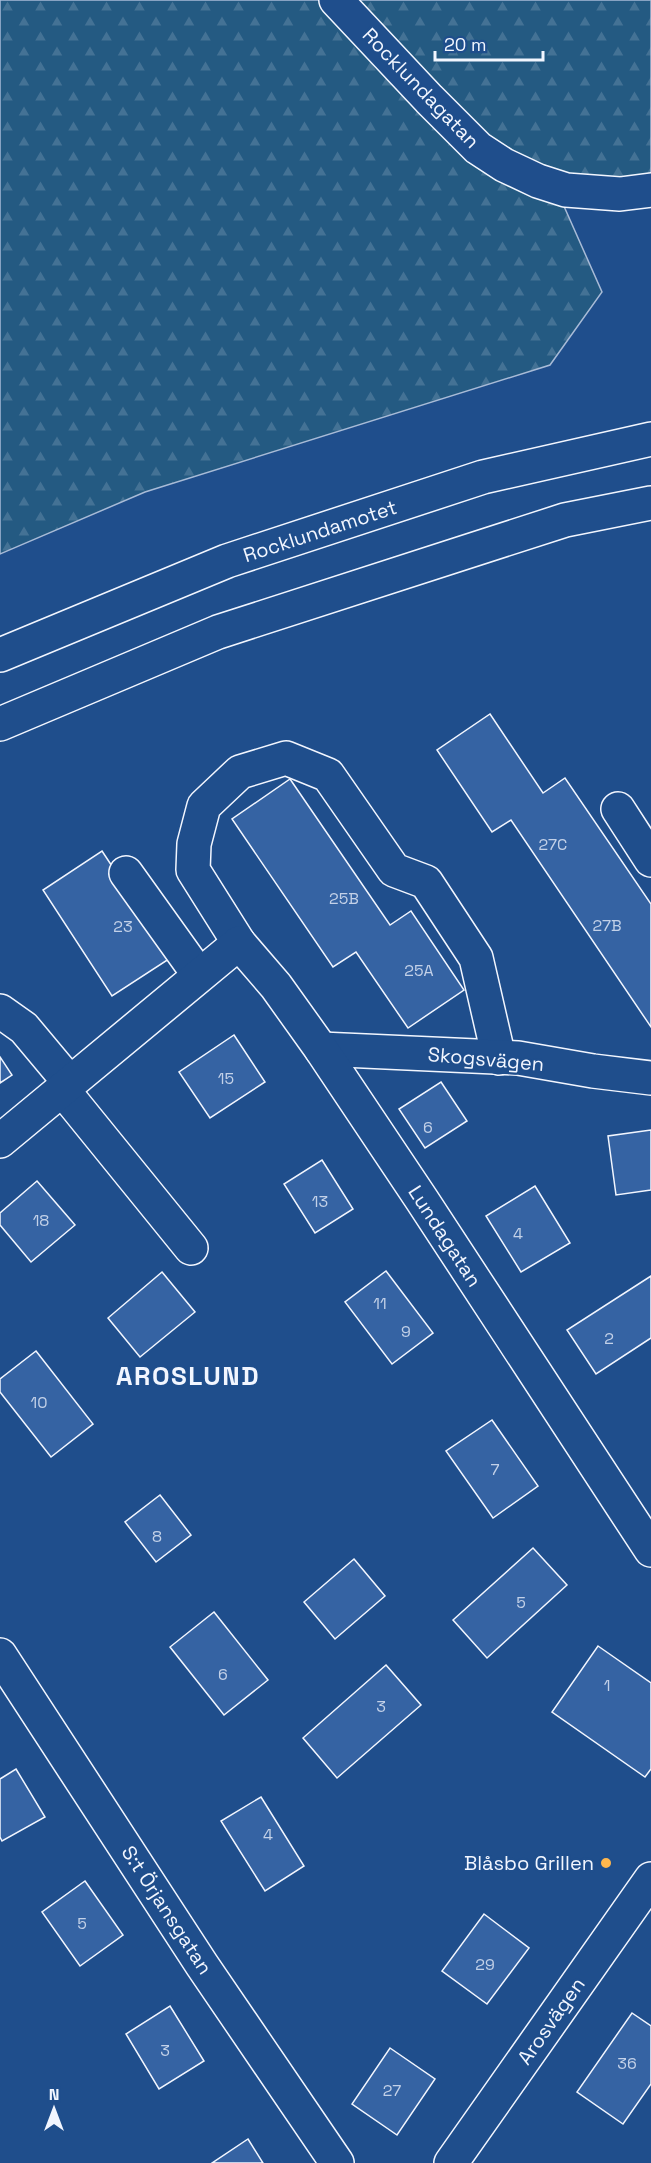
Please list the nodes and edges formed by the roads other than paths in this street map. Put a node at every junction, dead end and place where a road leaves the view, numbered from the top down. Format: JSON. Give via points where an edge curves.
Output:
{"nodes":[{"id":1,"x":336,"y":0,"type":"edge"},
{"id":2,"x":651,"y":190,"type":"edge"},
{"id":3,"x":651,"y":439,"type":"edge"},
{"id":4,"x":651,"y":503,"type":"edge"},
{"id":5,"x":651,"y":518,"type":"edge"},
{"id":6,"x":565,"y":520,"type":"junction"},
{"id":7,"x":0,"y":655,"type":"edge"},
{"id":8,"x":0,"y":724,"type":"edge"},
{"id":9,"x":618,"y":809,"type":"dead end"},
{"id":10,"x":651,"y":860,"type":"edge"},
{"id":11,"x":126,"y":873,"type":"dead end"},
{"id":12,"x":232,"y":948,"type":"junction"},
{"id":13,"x":199,"y":975,"type":"junction"},
{"id":14,"x":0,"y":1011,"type":"edge"},
{"id":15,"x":321,"y":1049,"type":"junction"},
{"id":16,"x":499,"y":1058,"type":"junction"},
{"id":17,"x":651,"y":1078,"type":"edge"},
{"id":18,"x":66,"y":1086,"type":"junction"},
{"id":19,"x":0,"y":1141,"type":"edge"},
{"id":20,"x":191,"y":1248,"type":"dead end"},
{"id":21,"x":651,"y":1550,"type":"edge"},
{"id":22,"x":0,"y":1655,"type":"edge"},
{"id":23,"x":651,"y":1879,"type":"edge"},
{"id":24,"x":337,"y":2163,"type":"edge"},
{"id":25,"x":451,"y":2163,"type":"edge"}],
"edges":[{"from":1,"to":2,"type":"main road","name":"Rocklundagatan","via":[[478,148],[504,165],[566,190],[620,194]]},
{"from":3,"to":7,"type":"main road","name":"Rocklundamotet","via":[[483,477],[227,561]]},
{"from":4,"to":6,"type":"main road"},
{"from":5,"to":6,"type":"main road"},
{"from":6,"to":8,"type":"main road","via":[[218,632]]},
{"from":9,"to":10,"type":"main road"},
{"from":11,"to":13,"type":"main road"},
{"from":12,"to":13,"type":"main road"},
{"from":12,"to":15,"type":"main road","name":"Lundagatan","via":[[276,986]]},
{"from":12,"to":16,"type":"main road","name":"Lundagatan","via":[[193,870],[194,844],[204,806],[240,772],[285,758],[328,775],[394,870],[426,882],[476,958]]},
{"from":13,"to":18,"type":"main road"},
{"from":14,"to":18,"type":"main road","via":[[24,1028]]},
{"from":15,"to":16,"type":"main road","name":"Skogsvägen"},
{"from":15,"to":21,"type":"main road","name":"Lundagatan"},
{"from":16,"to":17,"type":"main road","name":"Skogsvägen"},
{"from":18,"to":19,"type":"main road"},
{"from":18,"to":20,"type":"main road"},
{"from":22,"to":24,"type":"main road","name":"S:t Örjansgatan","via":[[202,1965]]},
{"from":23,"to":25,"type":"main road","name":"Arosvägen"}]}
